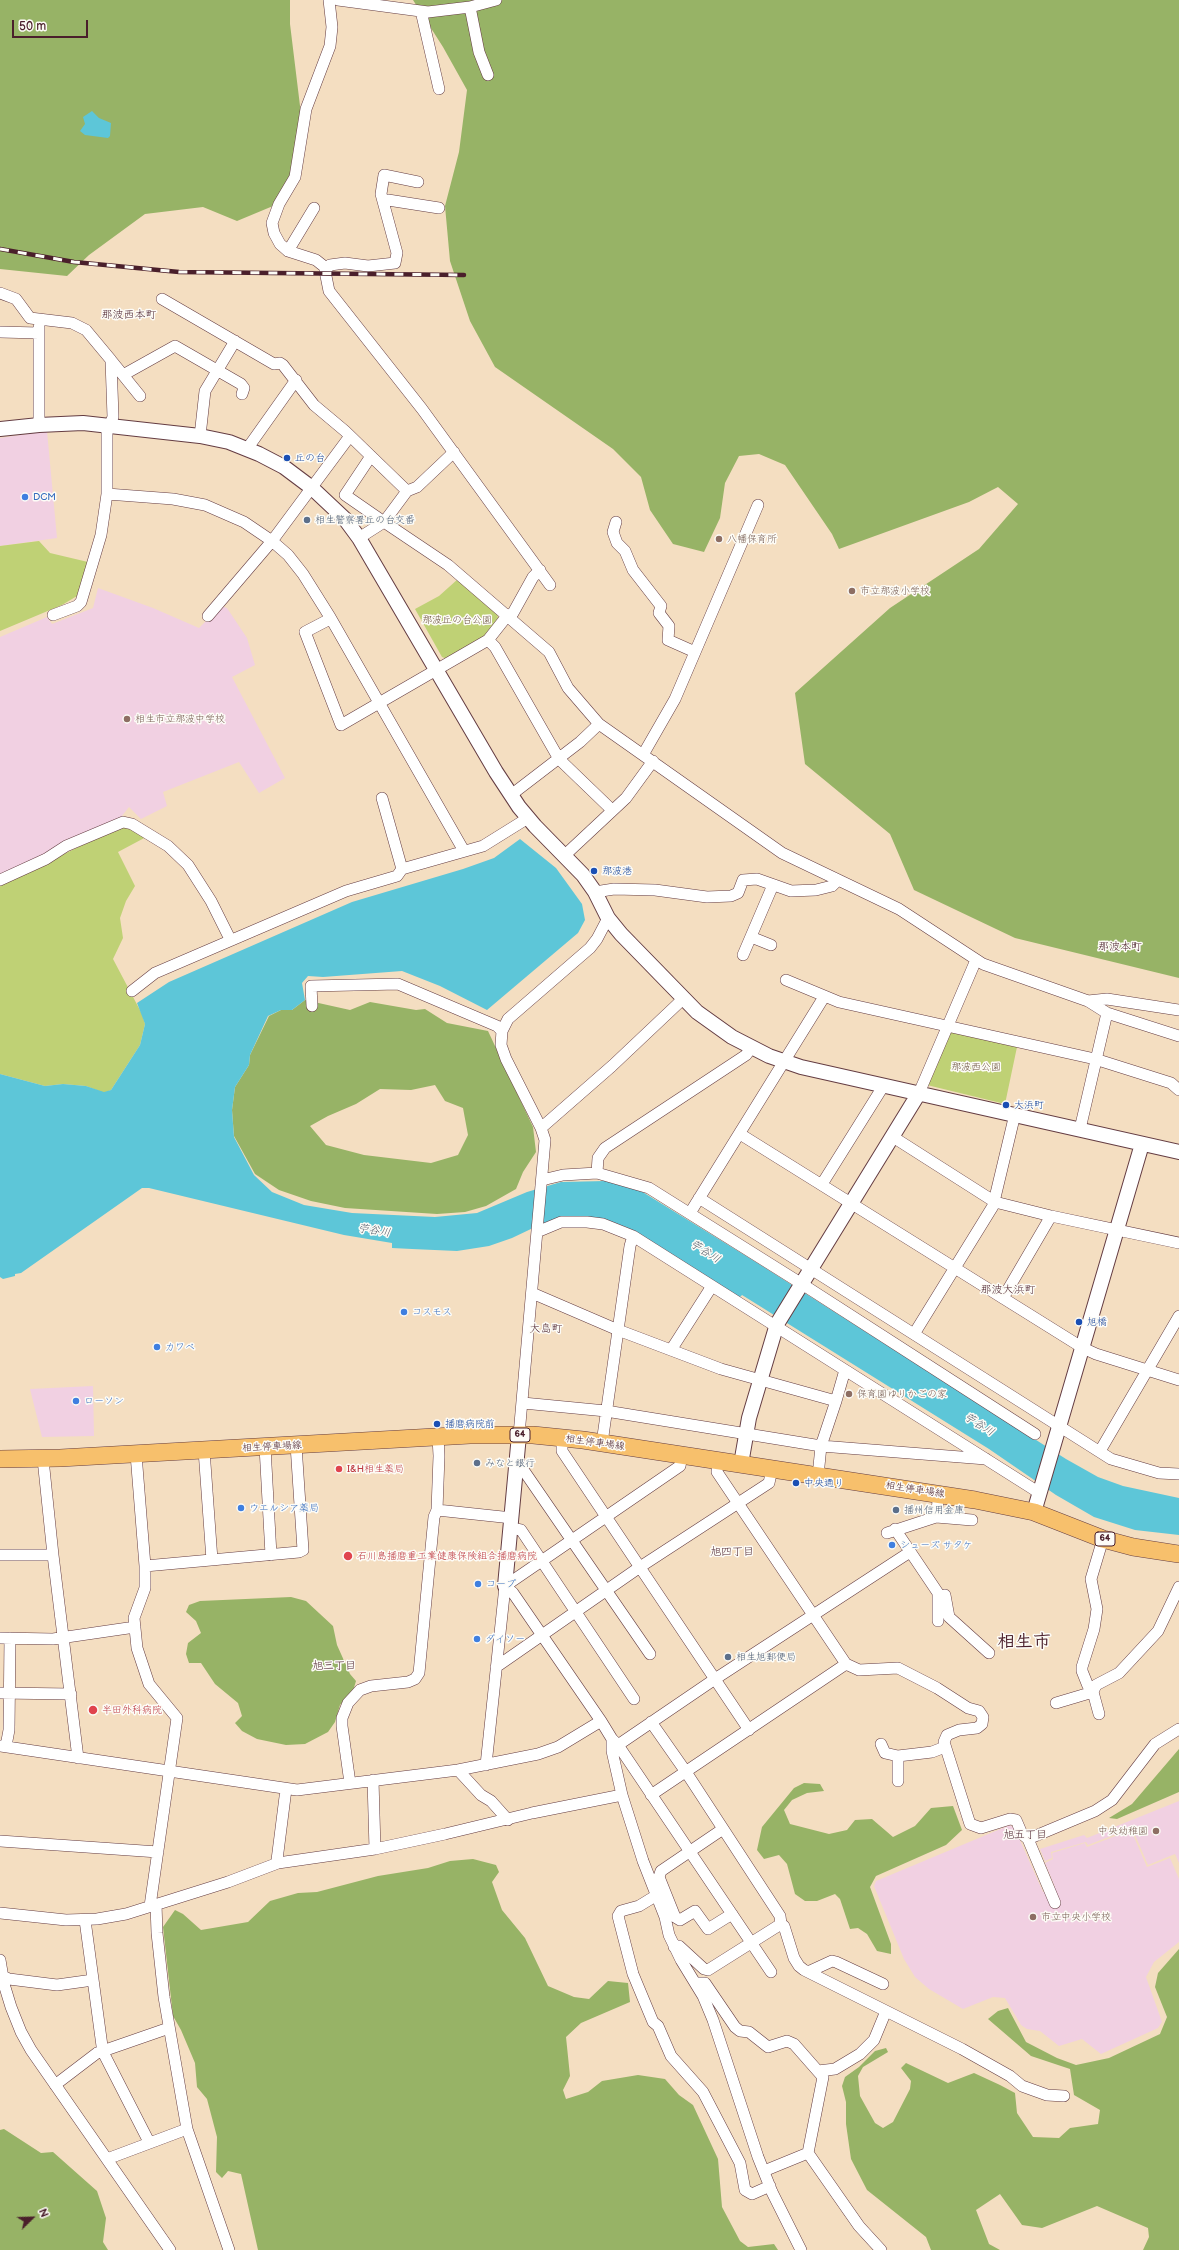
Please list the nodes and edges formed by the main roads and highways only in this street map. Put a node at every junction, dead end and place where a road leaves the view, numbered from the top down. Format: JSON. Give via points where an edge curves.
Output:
{"nodes":[{"id":1,"x":0,"y":1459,"type":"edge"},
{"id":2,"x":1179,"y":1554,"type":"edge"}],
"edges":[{"from":1,"to":2,"type":"main road","name":"相生停車場線","number":"64","via":[[43,1459],[438,1437],[519,1435],[562,1438],[939,1494],[1034,1512],[1103,1539],[1133,1547]]}]}
